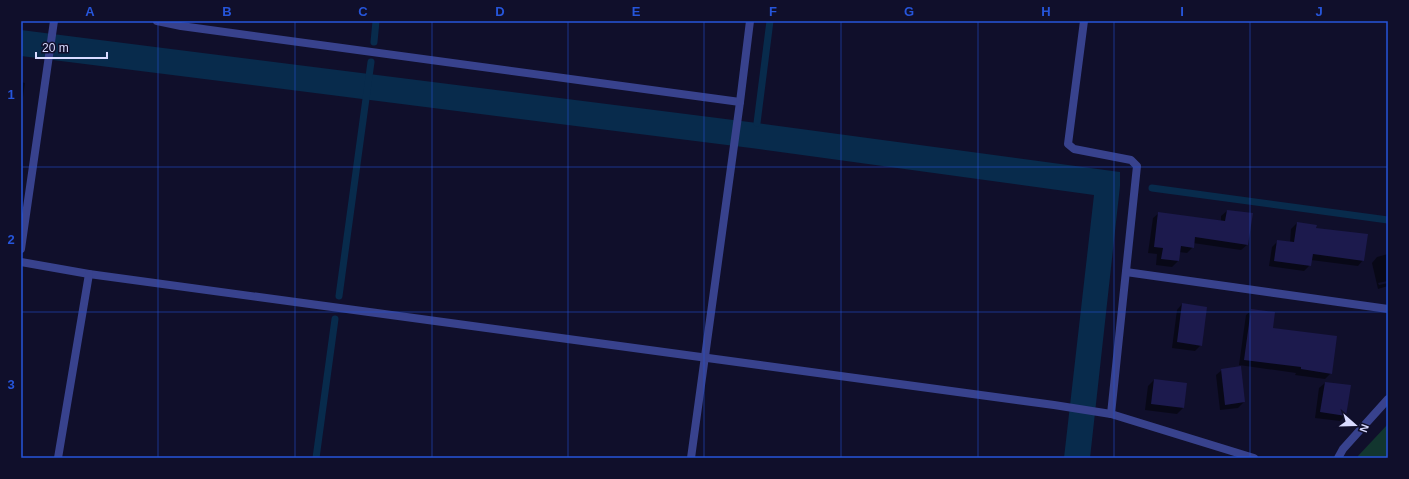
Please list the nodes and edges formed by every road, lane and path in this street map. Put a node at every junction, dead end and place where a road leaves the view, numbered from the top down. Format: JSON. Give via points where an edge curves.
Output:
{"nodes":[{"id":1,"x":157,"y":21,"type":"edge"},
{"id":2,"x":750,"y":21,"type":"edge"},
{"id":3,"x":1084,"y":21,"type":"edge"},
{"id":4,"x":53,"y":24,"type":"edge"},
{"id":5,"x":740,"y":102,"type":"junction"},
{"id":6,"x":21,"y":249,"type":"edge"},
{"id":7,"x":21,"y":262,"type":"edge"},
{"id":8,"x":1126,"y":272,"type":"junction"},
{"id":9,"x":89,"y":274,"type":"junction"},
{"id":10,"x":1388,"y":309,"type":"edge"},
{"id":11,"x":706,"y":356,"type":"junction"},
{"id":12,"x":1388,"y":400,"type":"edge"},
{"id":13,"x":1111,"y":414,"type":"junction"},
{"id":14,"x":58,"y":458,"type":"edge"},
{"id":15,"x":691,"y":458,"type":"edge"},
{"id":16,"x":1254,"y":458,"type":"edge"},
{"id":17,"x":1338,"y":458,"type":"edge"}],
"edges":[{"from":1,"to":5,"type":"street"},
{"from":2,"to":5,"type":"street"},
{"from":3,"to":8,"type":"street","via":[[1068,144],[1074,149],[1131,160],[1137,166]]},
{"from":4,"to":6,"type":"street"},
{"from":5,"to":11,"type":"street"},
{"from":7,"to":9,"type":"street"},
{"from":8,"to":10,"type":"street"},
{"from":8,"to":13,"type":"street"},
{"from":9,"to":11,"type":"street"},
{"from":9,"to":14,"type":"street"},
{"from":11,"to":13,"type":"street"},
{"from":11,"to":15,"type":"street"},
{"from":12,"to":17,"type":"street","via":[[1343,449]]},
{"from":13,"to":16,"type":"street"}]}
